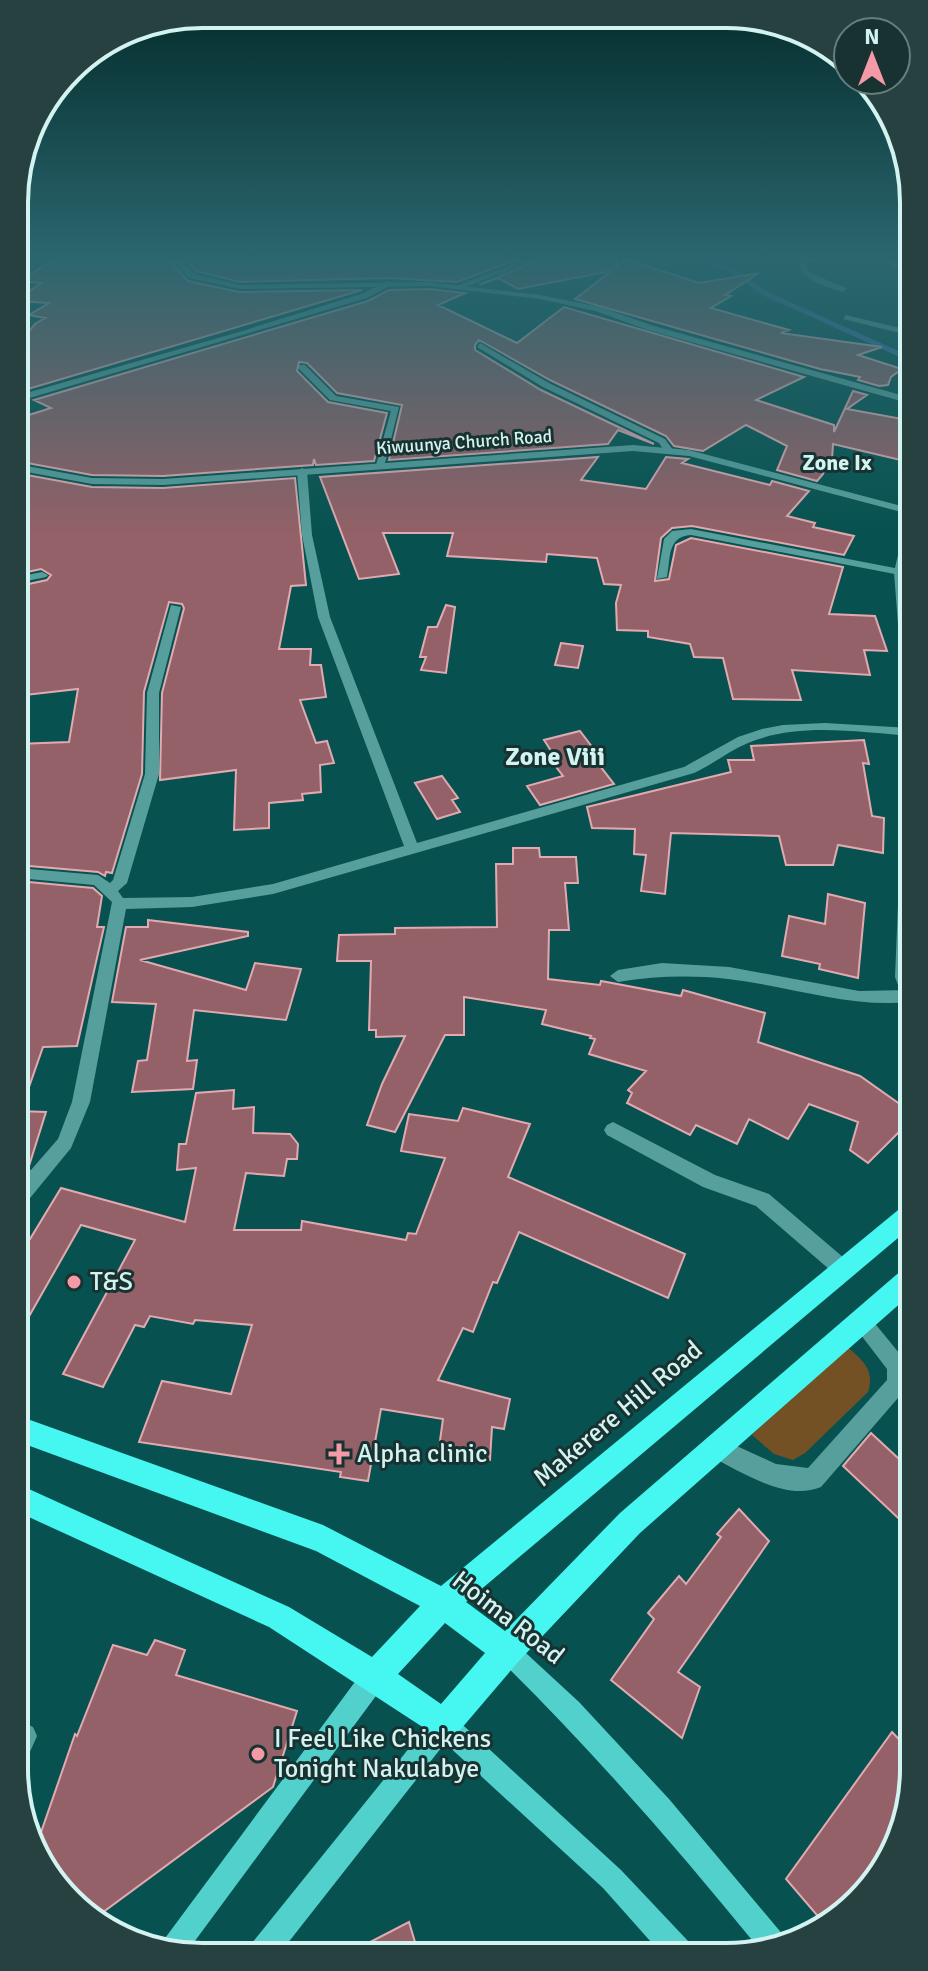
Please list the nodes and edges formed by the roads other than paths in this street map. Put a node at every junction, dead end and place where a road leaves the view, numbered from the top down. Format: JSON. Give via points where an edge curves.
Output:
{"nodes":[{"id":1,"x":183,"y":350,"type":"edge"},
{"id":2,"x":487,"y":350,"type":"edge"},
{"id":3,"x":731,"y":350,"type":"edge"},
{"id":4,"x":302,"y":367,"type":"dead end"},
{"id":5,"x":28,"y":395,"type":"edge"},
{"id":6,"x":900,"y":397,"type":"edge"},
{"id":7,"x":668,"y":450,"type":"junction"},
{"id":8,"x":381,"y":465,"type":"junction"},
{"id":9,"x":28,"y":470,"type":"edge"},
{"id":10,"x":302,"y":471,"type":"junction"},
{"id":11,"x":900,"y":509,"type":"edge"},
{"id":12,"x":900,"y":572,"type":"edge"},
{"id":13,"x":42,"y":575,"type":"dead end"},
{"id":14,"x":661,"y":577,"type":"dead end"},
{"id":15,"x":28,"y":578,"type":"edge"},
{"id":16,"x":175,"y":607,"type":"dead end"},
{"id":17,"x":900,"y":731,"type":"edge"},
{"id":18,"x":413,"y":850,"type":"junction"},
{"id":19,"x":28,"y":874,"type":"edge"},
{"id":20,"x":110,"y":890,"type":"junction"},
{"id":21,"x":119,"y":904,"type":"junction"},
{"id":22,"x":618,"y":976,"type":"dead end"},
{"id":23,"x":900,"y":998,"type":"edge"},
{"id":24,"x":613,"y":1130,"type":"dead end"},
{"id":25,"x":28,"y":1175,"type":"edge"},
{"id":26,"x":900,"y":1222,"type":"edge"},
{"id":27,"x":844,"y":1270,"type":"junction"},
{"id":28,"x":900,"y":1288,"type":"edge"},
{"id":29,"x":861,"y":1322,"type":"junction"},
{"id":30,"x":28,"y":1432,"type":"edge"},
{"id":31,"x":717,"y":1448,"type":"junction"},
{"id":32,"x":28,"y":1503,"type":"edge"},
{"id":33,"x":443,"y":1603,"type":"junction"},
{"id":34,"x":507,"y":1651,"type":"junction"},
{"id":35,"x":375,"y":1676,"type":"junction"},
{"id":36,"x":444,"y":1725,"type":"junction"},
{"id":37,"x":768,"y":1938,"type":"edge"},
{"id":38,"x":177,"y":1942,"type":"edge"},
{"id":39,"x":270,"y":1943,"type":"edge"},
{"id":40,"x":671,"y":1943,"type":"edge"}],
"edges":[{"from":1,"to":5,"type":"street"},
{"from":2,"to":7,"type":"street","via":[[533,381],[603,410],[662,441]]},
{"from":3,"to":6,"type":"street"},
{"from":4,"to":8,"type":"street","via":[[333,398],[396,409]]},
{"from":7,"to":8,"type":"street","name":"Kiwuunya Church Road","via":[[594,448]]},
{"from":7,"to":11,"type":"street","name":"Kiwuunya Church Road"},
{"from":8,"to":10,"type":"street","name":"Kiwuunya Church Road"},
{"from":9,"to":10,"type":"street","name":"Kiwuunya Church Road","via":[[119,483]]},
{"from":10,"to":18,"type":"street","via":[[307,535],[324,617]]},
{"from":12,"to":14,"type":"street","via":[[680,532],[669,539]]},
{"from":13,"to":15,"type":"street"},
{"from":16,"to":20,"type":"street","via":[[153,693],[152,774],[120,883]]},
{"from":17,"to":18,"type":"street","via":[[821,727],[762,734],[689,770]]},
{"from":18,"to":21,"type":"street","via":[[273,889],[192,902]]},
{"from":19,"to":20,"type":"street","via":[[98,880]]},
{"from":20,"to":21,"type":"street"},
{"from":21,"to":25,"type":"street","via":[[81,1102],[65,1143]]},
{"from":22,"to":23,"type":"street","via":[[662,969],[729,973],[859,997]]},
{"from":24,"to":27,"type":"street","via":[[709,1181],[762,1200]]},
{"from":26,"to":27,"type":"main road","name":"Makerere Hill Road"},
{"from":27,"to":33,"type":"main road","name":"Makerere Hill Road"},
{"from":28,"to":29,"type":"main road"},
{"from":29,"to":31,"type":"main road"},
{"from":29,"to":31,"type":"street","via":[[897,1366],[897,1384],[813,1479],[777,1476]]},
{"from":30,"to":33,"type":"main road","name":"Hoima Road","via":[[323,1539]]},
{"from":31,"to":34,"type":"main road","via":[[630,1523]]},
{"from":32,"to":35,"type":"main road","via":[[279,1617]]},
{"from":33,"to":34,"type":"main road","name":"Hoima Road"},
{"from":33,"to":35,"type":"main road","name":"Makerere Hill Road"},
{"from":34,"to":36,"type":"main road"},
{"from":34,"to":37,"type":"main road","name":"Hoima Road","via":[[660,1808]]},
{"from":35,"to":36,"type":"main road"},
{"from":35,"to":38,"type":"main road"},
{"from":36,"to":39,"type":"main road"},
{"from":36,"to":40,"type":"main road","via":[[612,1879]]}]}
